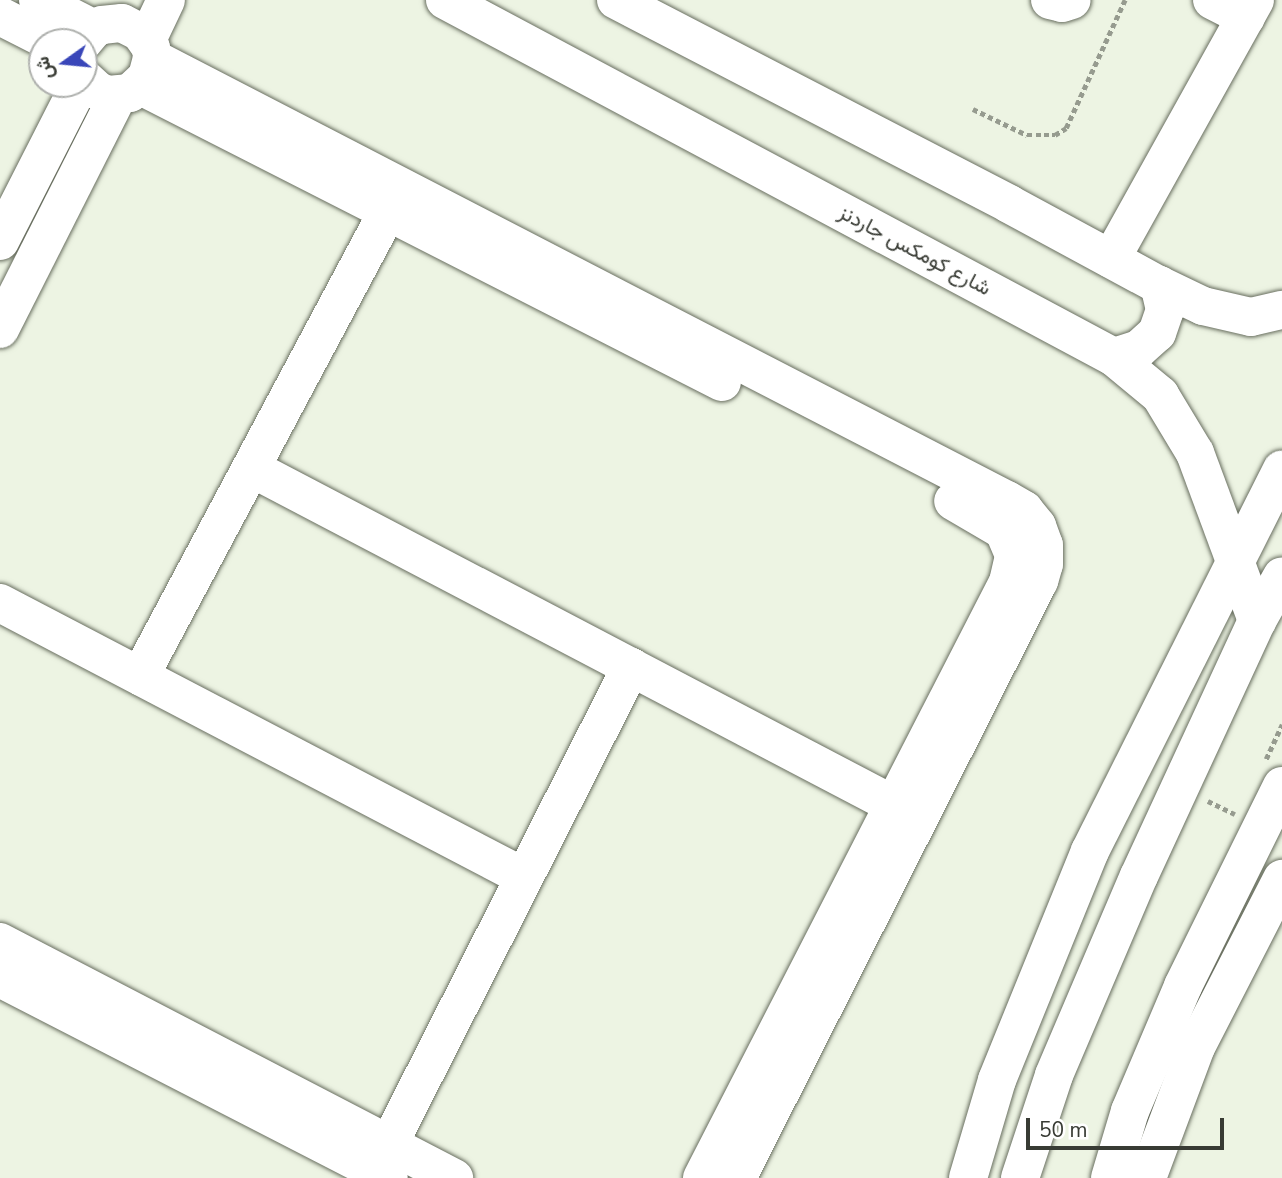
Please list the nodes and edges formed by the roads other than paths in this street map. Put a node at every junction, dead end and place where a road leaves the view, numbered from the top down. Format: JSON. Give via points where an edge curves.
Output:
{"nodes":[{"id":1,"x":38,"y":0,"type":"edge"},
{"id":2,"x":166,"y":0,"type":"edge"},
{"id":3,"x":445,"y":0,"type":"edge"},
{"id":4,"x":616,"y":0,"type":"edge"},
{"id":5,"x":1051,"y":0,"type":"edge"},
{"id":6,"x":1072,"y":0,"type":"edge"},
{"id":7,"x":1212,"y":0,"type":"edge"},
{"id":8,"x":1251,"y":8,"type":"edge"},
{"id":9,"x":0,"y":16,"type":"edge"},
{"id":10,"x":103,"y":23,"type":"edge"},
{"id":11,"x":28,"y":30,"type":"edge"},
{"id":12,"x":139,"y":70,"type":"junction"},
{"id":13,"x":98,"y":91,"type":"edge"},
{"id":14,"x":73,"y":98,"type":"edge"},
{"id":15,"x":388,"y":211,"type":"junction"},
{"id":16,"x":0,"y":241,"type":"edge"},
{"id":17,"x":1111,"y":259,"type":"junction"},
{"id":18,"x":1159,"y":285,"type":"junction"},
{"id":19,"x":1282,"y":310,"type":"edge"},
{"id":20,"x":0,"y":329,"type":"edge"},
{"id":21,"x":1114,"y":357,"type":"junction"},
{"id":22,"x":251,"y":468,"type":"junction"},
{"id":23,"x":1282,"y":470,"type":"edge"},
{"id":24,"x":1234,"y":565,"type":"junction"},
{"id":25,"x":1282,"y":576,"type":"edge"},
{"id":26,"x":0,"y":603,"type":"edge"},
{"id":27,"x":1257,"y":621,"type":"junction"},
{"id":28,"x":631,"y":667,"type":"junction"},
{"id":29,"x":139,"y":676,"type":"junction"},
{"id":30,"x":1282,"y":786,"type":"edge"},
{"id":31,"x":892,"y":804,"type":"junction"},
{"id":32,"x":1090,"y":851,"type":"junction"},
{"id":33,"x":1139,"y":876,"type":"junction"},
{"id":34,"x":524,"y":877,"type":"junction"},
{"id":35,"x":1282,"y":879,"type":"edge"},
{"id":36,"x":0,"y":942,"type":"edge"},
{"id":37,"x":0,"y":978,"type":"edge"},
{"id":38,"x":389,"y":1161,"type":"edge"},
{"id":39,"x":454,"y":1178,"type":"edge"},
{"id":40,"x":702,"y":1178,"type":"edge"},
{"id":41,"x":737,"y":1178,"type":"edge"},
{"id":42,"x":968,"y":1178,"type":"edge"},
{"id":43,"x":1020,"y":1178,"type":"edge"},
{"id":44,"x":1110,"y":1178,"type":"edge"},
{"id":45,"x":1147,"y":1178,"type":"edge"}],
"edges":[{"from":1,"to":10,"type":"street"},
{"from":2,"to":12,"type":"street"},
{"from":3,"to":21,"type":"street","name":"شارع كومكس جاردنز"},
{"from":4,"to":17,"type":"street"},
{"from":5,"to":6,"type":"street"},
{"from":7,"to":8,"type":"street"},
{"from":8,"to":17,"type":"street"},
{"from":9,"to":11,"type":"street"},
{"from":10,"to":12,"type":"street","via":[[131,26]]},
{"from":12,"to":13,"type":"street"},
{"from":12,"to":15,"type":"street"},
{"from":12,"to":20,"type":"street"},
{"from":12,"to":41,"type":"street","via":[[1007,500],[1024,510],[1037,526],[1044,545],[1039,581]]},
{"from":14,"to":16,"type":"street"},
{"from":15,"to":22,"type":"street"},
{"from":15,"to":31,"type":"street","via":[[1004,531],[1014,555],[1008,582]]},
{"from":17,"to":18,"type":"street"},
{"from":18,"to":19,"type":"street","via":[[1203,306],[1251,317]]},
{"from":18,"to":21,"type":"street","via":[[1165,310],[1157,333],[1139,349]]},
{"from":21,"to":24,"type":"street","name":"شارع كومكس جاردنز","via":[[1160,394],[1195,453]]},
{"from":22,"to":28,"type":"street"},
{"from":22,"to":29,"type":"street"},
{"from":23,"to":24,"type":"street"},
{"from":24,"to":27,"type":"street","name":"شارع كومكس جاردنز"},
{"from":24,"to":32,"type":"street"},
{"from":25,"to":27,"type":"street"},
{"from":26,"to":29,"type":"street"},
{"from":27,"to":33,"type":"street"},
{"from":28,"to":31,"type":"street"},
{"from":28,"to":34,"type":"street"},
{"from":29,"to":34,"type":"street"},
{"from":30,"to":44,"type":"street","via":[[1183,986],[1130,1111]]},
{"from":31,"to":40,"type":"street"},
{"from":32,"to":33,"type":"street"},
{"from":32,"to":42,"type":"street","via":[[997,1080]]},
{"from":33,"to":43,"type":"street","via":[[1054,1075]]},
{"from":34,"to":38,"type":"street"},
{"from":35,"to":45,"type":"street","via":[[1196,1047]]},
{"from":36,"to":38,"type":"street"},
{"from":37,"to":38,"type":"street"},
{"from":38,"to":39,"type":"street"}]}
